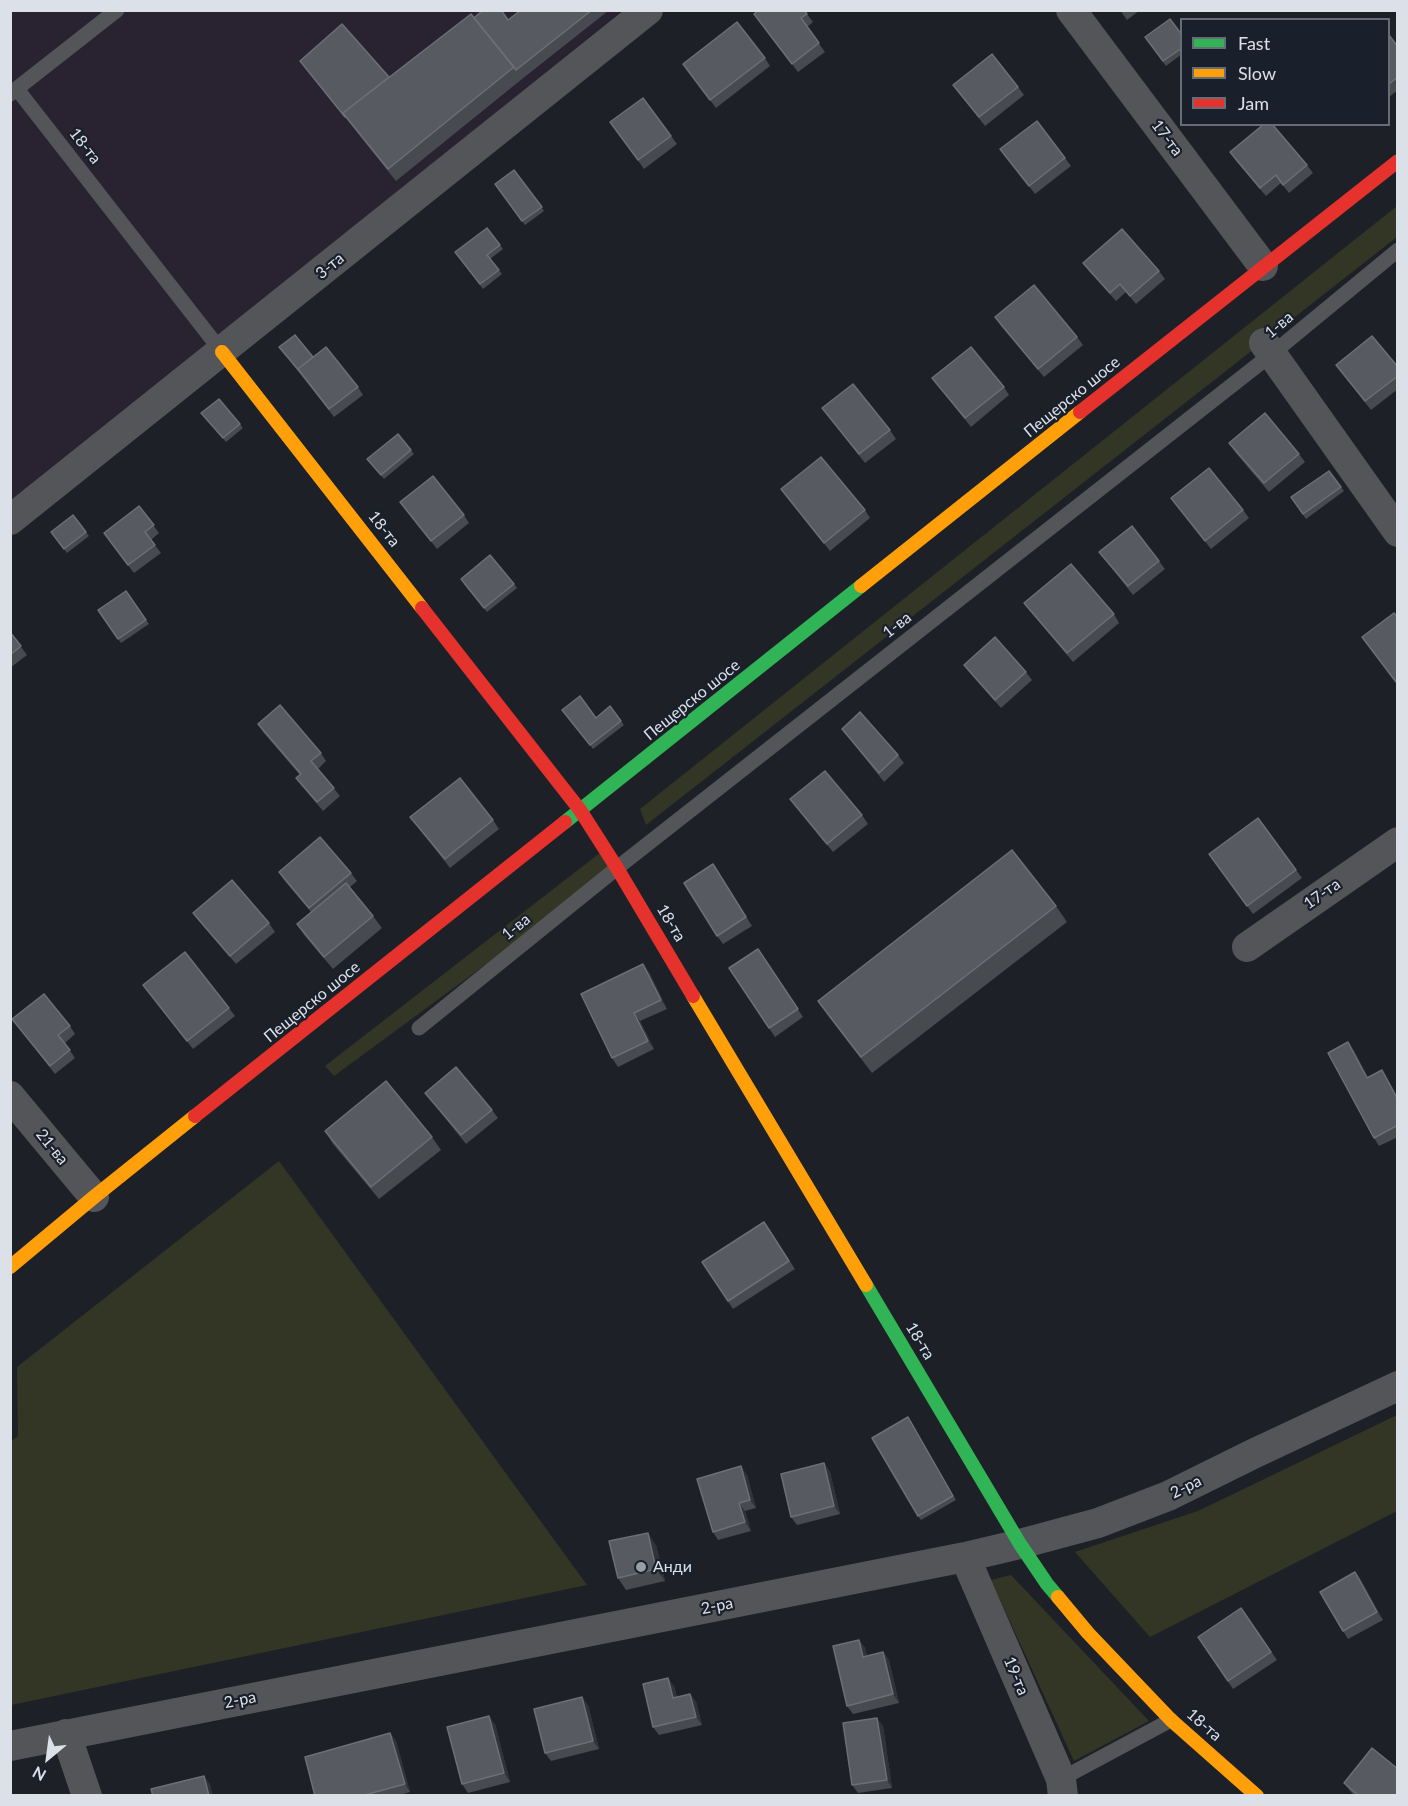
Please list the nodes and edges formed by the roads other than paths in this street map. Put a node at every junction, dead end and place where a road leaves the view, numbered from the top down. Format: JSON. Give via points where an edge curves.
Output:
{"nodes":[{"id":1,"x":117,"y":10,"type":"edge"},
{"id":2,"x":648,"y":10,"type":"edge"},
{"id":3,"x":1071,"y":10,"type":"edge"},
{"id":4,"x":14,"y":91,"type":"edge"},
{"id":5,"x":1398,"y":161,"type":"edge"},
{"id":6,"x":1398,"y":250,"type":"edge"},
{"id":7,"x":1263,"y":266,"type":"junction"},
{"id":8,"x":1268,"y":348,"type":"junction"},
{"id":9,"x":222,"y":352,"type":"junction"},
{"id":10,"x":10,"y":520,"type":"edge"},
{"id":11,"x":1398,"y":532,"type":"edge"},
{"id":12,"x":580,"y":810,"type":"junction"},
{"id":13,"x":1398,"y":842,"type":"edge"},
{"id":14,"x":617,"y":868,"type":"junction"},
{"id":15,"x":1246,"y":947,"type":"dead end"},
{"id":16,"x":419,"y":1028,"type":"dead end"},
{"id":17,"x":10,"y":1096,"type":"edge"},
{"id":18,"x":94,"y":1197,"type":"junction"},
{"id":19,"x":10,"y":1268,"type":"edge"},
{"id":20,"x":1398,"y":1386,"type":"edge"},
{"id":21,"x":1020,"y":1544,"type":"junction"},
{"id":22,"x":965,"y":1557,"type":"junction"},
{"id":23,"x":1171,"y":1720,"type":"junction"},
{"id":24,"x":66,"y":1734,"type":"junction"},
{"id":25,"x":10,"y":1746,"type":"edge"},
{"id":26,"x":1062,"y":1787,"type":"edge"},
{"id":27,"x":87,"y":1796,"type":"edge"},
{"id":28,"x":1257,"y":1796,"type":"edge"}],
"edges":[{"from":1,"to":4,"type":"lane"},
{"from":2,"to":9,"type":"street","name":"3-та"},
{"from":3,"to":7,"type":"street","name":"17-та"},
{"from":4,"to":9,"type":"lane","name":"18-та"},
{"from":5,"to":7,"type":"street","name":"Пещерско шосе"},
{"from":6,"to":8,"type":"lane","name":"1-ва"},
{"from":7,"to":12,"type":"street","name":"Пещерско шосе"},
{"from":8,"to":11,"type":"street"},
{"from":8,"to":14,"type":"lane","name":"1-ва"},
{"from":9,"to":10,"type":"street","name":"3-та"},
{"from":9,"to":12,"type":"street","name":"18-та"},
{"from":12,"to":14,"type":"street","name":"18-та"},
{"from":12,"to":18,"type":"street","name":"Пещерско шосе"},
{"from":13,"to":15,"type":"street","name":"17-та"},
{"from":14,"to":16,"type":"lane","name":"1-ва"},
{"from":14,"to":21,"type":"street","name":"18-та"},
{"from":17,"to":18,"type":"street","name":"21-ва"},
{"from":18,"to":19,"type":"street","name":"Пещерско шосе"},
{"from":20,"to":21,"type":"street","name":"2-ра","via":[[1168,1496],[1098,1523]]},
{"from":21,"to":22,"type":"street","name":"2-ра"},
{"from":21,"to":23,"type":"street","name":"18-та","via":[[1088,1633]]},
{"from":22,"to":24,"type":"street","name":"2-ра"},
{"from":22,"to":26,"type":"street","name":"19-та"},
{"from":23,"to":26,"type":"lane"},
{"from":23,"to":28,"type":"street","name":"18-та"},
{"from":24,"to":25,"type":"street","name":"2-ра"},
{"from":24,"to":27,"type":"street"}]}
